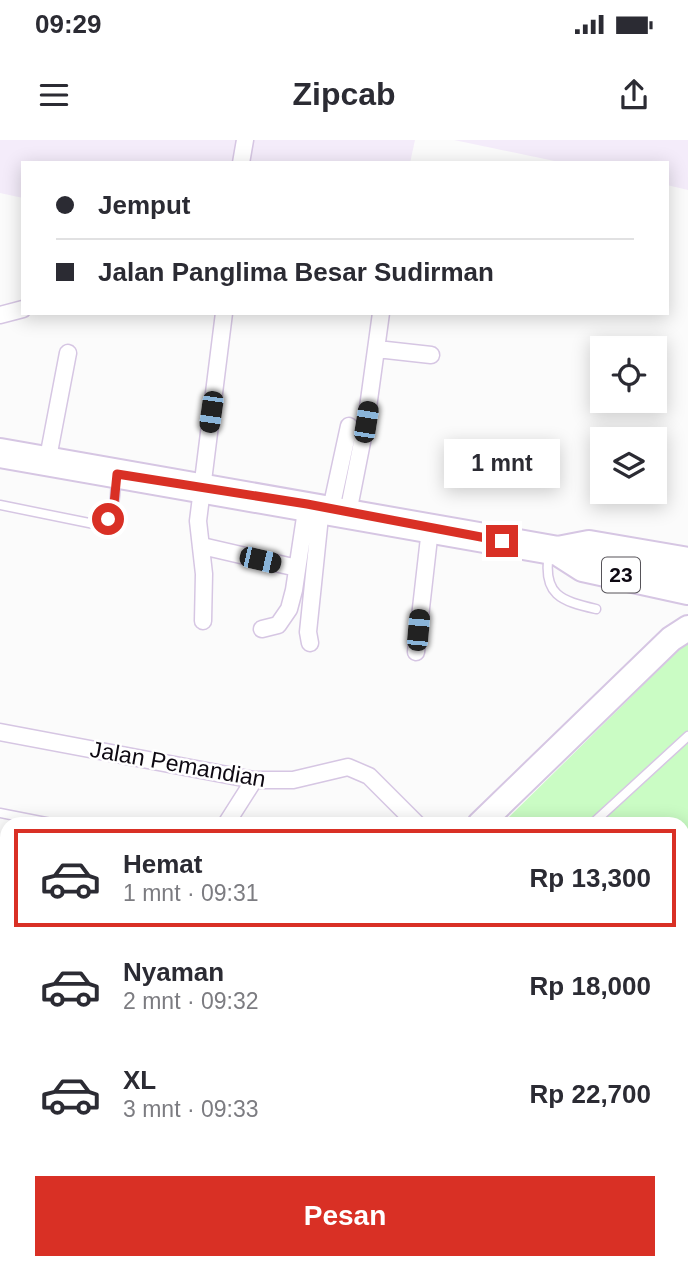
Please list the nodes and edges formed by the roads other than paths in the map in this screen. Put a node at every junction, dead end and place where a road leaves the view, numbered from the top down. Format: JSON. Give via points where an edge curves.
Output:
{"nodes":[{"id":1,"x":245,"y":140,"type":"edge"},
{"id":2,"x":241,"y":161,"type":"edge"},
{"id":3,"x":21,"y":310,"type":"edge"},
{"id":4,"x":0,"y":315,"type":"edge"},
{"id":5,"x":224,"y":315,"type":"edge"},
{"id":6,"x":381,"y":315,"type":"edge"},
{"id":7,"x":377,"y":349,"type":"junction"},
{"id":8,"x":68,"y":353,"type":"dead end"},
{"id":9,"x":431,"y":355,"type":"dead end"},
{"id":10,"x":349,"y":426,"type":"dead end"},
{"id":11,"x":0,"y":453,"type":"edge"},
{"id":12,"x":47,"y":463,"type":"junction"},
{"id":13,"x":117,"y":474,"type":"junction"},
{"id":14,"x":201,"y":487,"type":"junction"},
{"id":15,"x":0,"y":505,"type":"edge"},
{"id":16,"x":327,"y":509,"type":"junction"},
{"id":17,"x":430,"y":529,"type":"junction"},
{"id":18,"x":202,"y":546,"type":"junction"},
{"id":19,"x":554,"y":550,"type":"junction"},
{"id":20,"x":688,"y":562,"type":"edge"},
{"id":21,"x":297,"y":568,"type":"junction"},
{"id":22,"x":688,"y":590,"type":"edge"},
{"id":23,"x":596,"y":609,"type":"dead end"},
{"id":24,"x":203,"y":621,"type":"dead end"},
{"id":25,"x":688,"y":628,"type":"edge"},
{"id":26,"x":262,"y":629,"type":"dead end"},
{"id":27,"x":310,"y":643,"type":"dead end"},
{"id":28,"x":416,"y":652,"type":"dead end"},
{"id":29,"x":0,"y":732,"type":"edge"},
{"id":30,"x":688,"y":737,"type":"edge"},
{"id":31,"x":254,"y":780,"type":"junction"},
{"id":32,"x":0,"y":813,"type":"edge"},
{"id":33,"x":20,"y":817,"type":"edge"},
{"id":34,"x":230,"y":817,"type":"edge"},
{"id":35,"x":410,"y":817,"type":"edge"},
{"id":36,"x":487,"y":817,"type":"edge"},
{"id":37,"x":600,"y":817,"type":"edge"}],
"edges":[{"from":1,"to":2,"type":"street"},
{"from":3,"to":4,"type":"street"},
{"from":5,"to":14,"type":"street"},
{"from":6,"to":7,"type":"street"},
{"from":7,"to":9,"type":"street"},
{"from":7,"to":16,"type":"street"},
{"from":8,"to":12,"type":"street"},
{"from":10,"to":16,"type":"street"},
{"from":11,"to":12,"type":"highway","number":"23"},
{"from":12,"to":13,"type":"highway","number":"23"},
{"from":13,"to":14,"type":"highway","number":"23"},
{"from":13,"to":15,"type":"lane","via":[[113,514],[94,524]]},
{"from":14,"to":16,"type":"highway","number":"23"},
{"from":14,"to":18,"type":"street","via":[[198,521]]},
{"from":16,"to":17,"type":"highway","number":"23"},
{"from":16,"to":21,"type":"street"},
{"from":16,"to":27,"type":"street","via":[[310,608]]},
{"from":17,"to":19,"type":"highway","number":"23"},
{"from":17,"to":28,"type":"street"},
{"from":18,"to":21,"type":"street"},
{"from":18,"to":24,"type":"street"},
{"from":19,"to":20,"type":"highway","number":"23","via":[[589,545]]},
{"from":19,"to":22,"type":"highway","number":"23","via":[[583,567]]},
{"from":19,"to":23,"type":"lane","via":[[546,570],[557,596]]},
{"from":21,"to":26,"type":"street","via":[[289,609],[278,625]]},
{"from":25,"to":36,"type":"main road","via":[[671,639]]},
{"from":29,"to":31,"type":"street","name":"Jalan Pemandian"},
{"from":30,"to":37,"type":"lane"},
{"from":31,"to":34,"type":"street"},
{"from":31,"to":35,"type":"street","name":"Jalan Pemandian","via":[[293,780],[348,767],[369,776]]},
{"from":32,"to":33,"type":"lane"}]}
